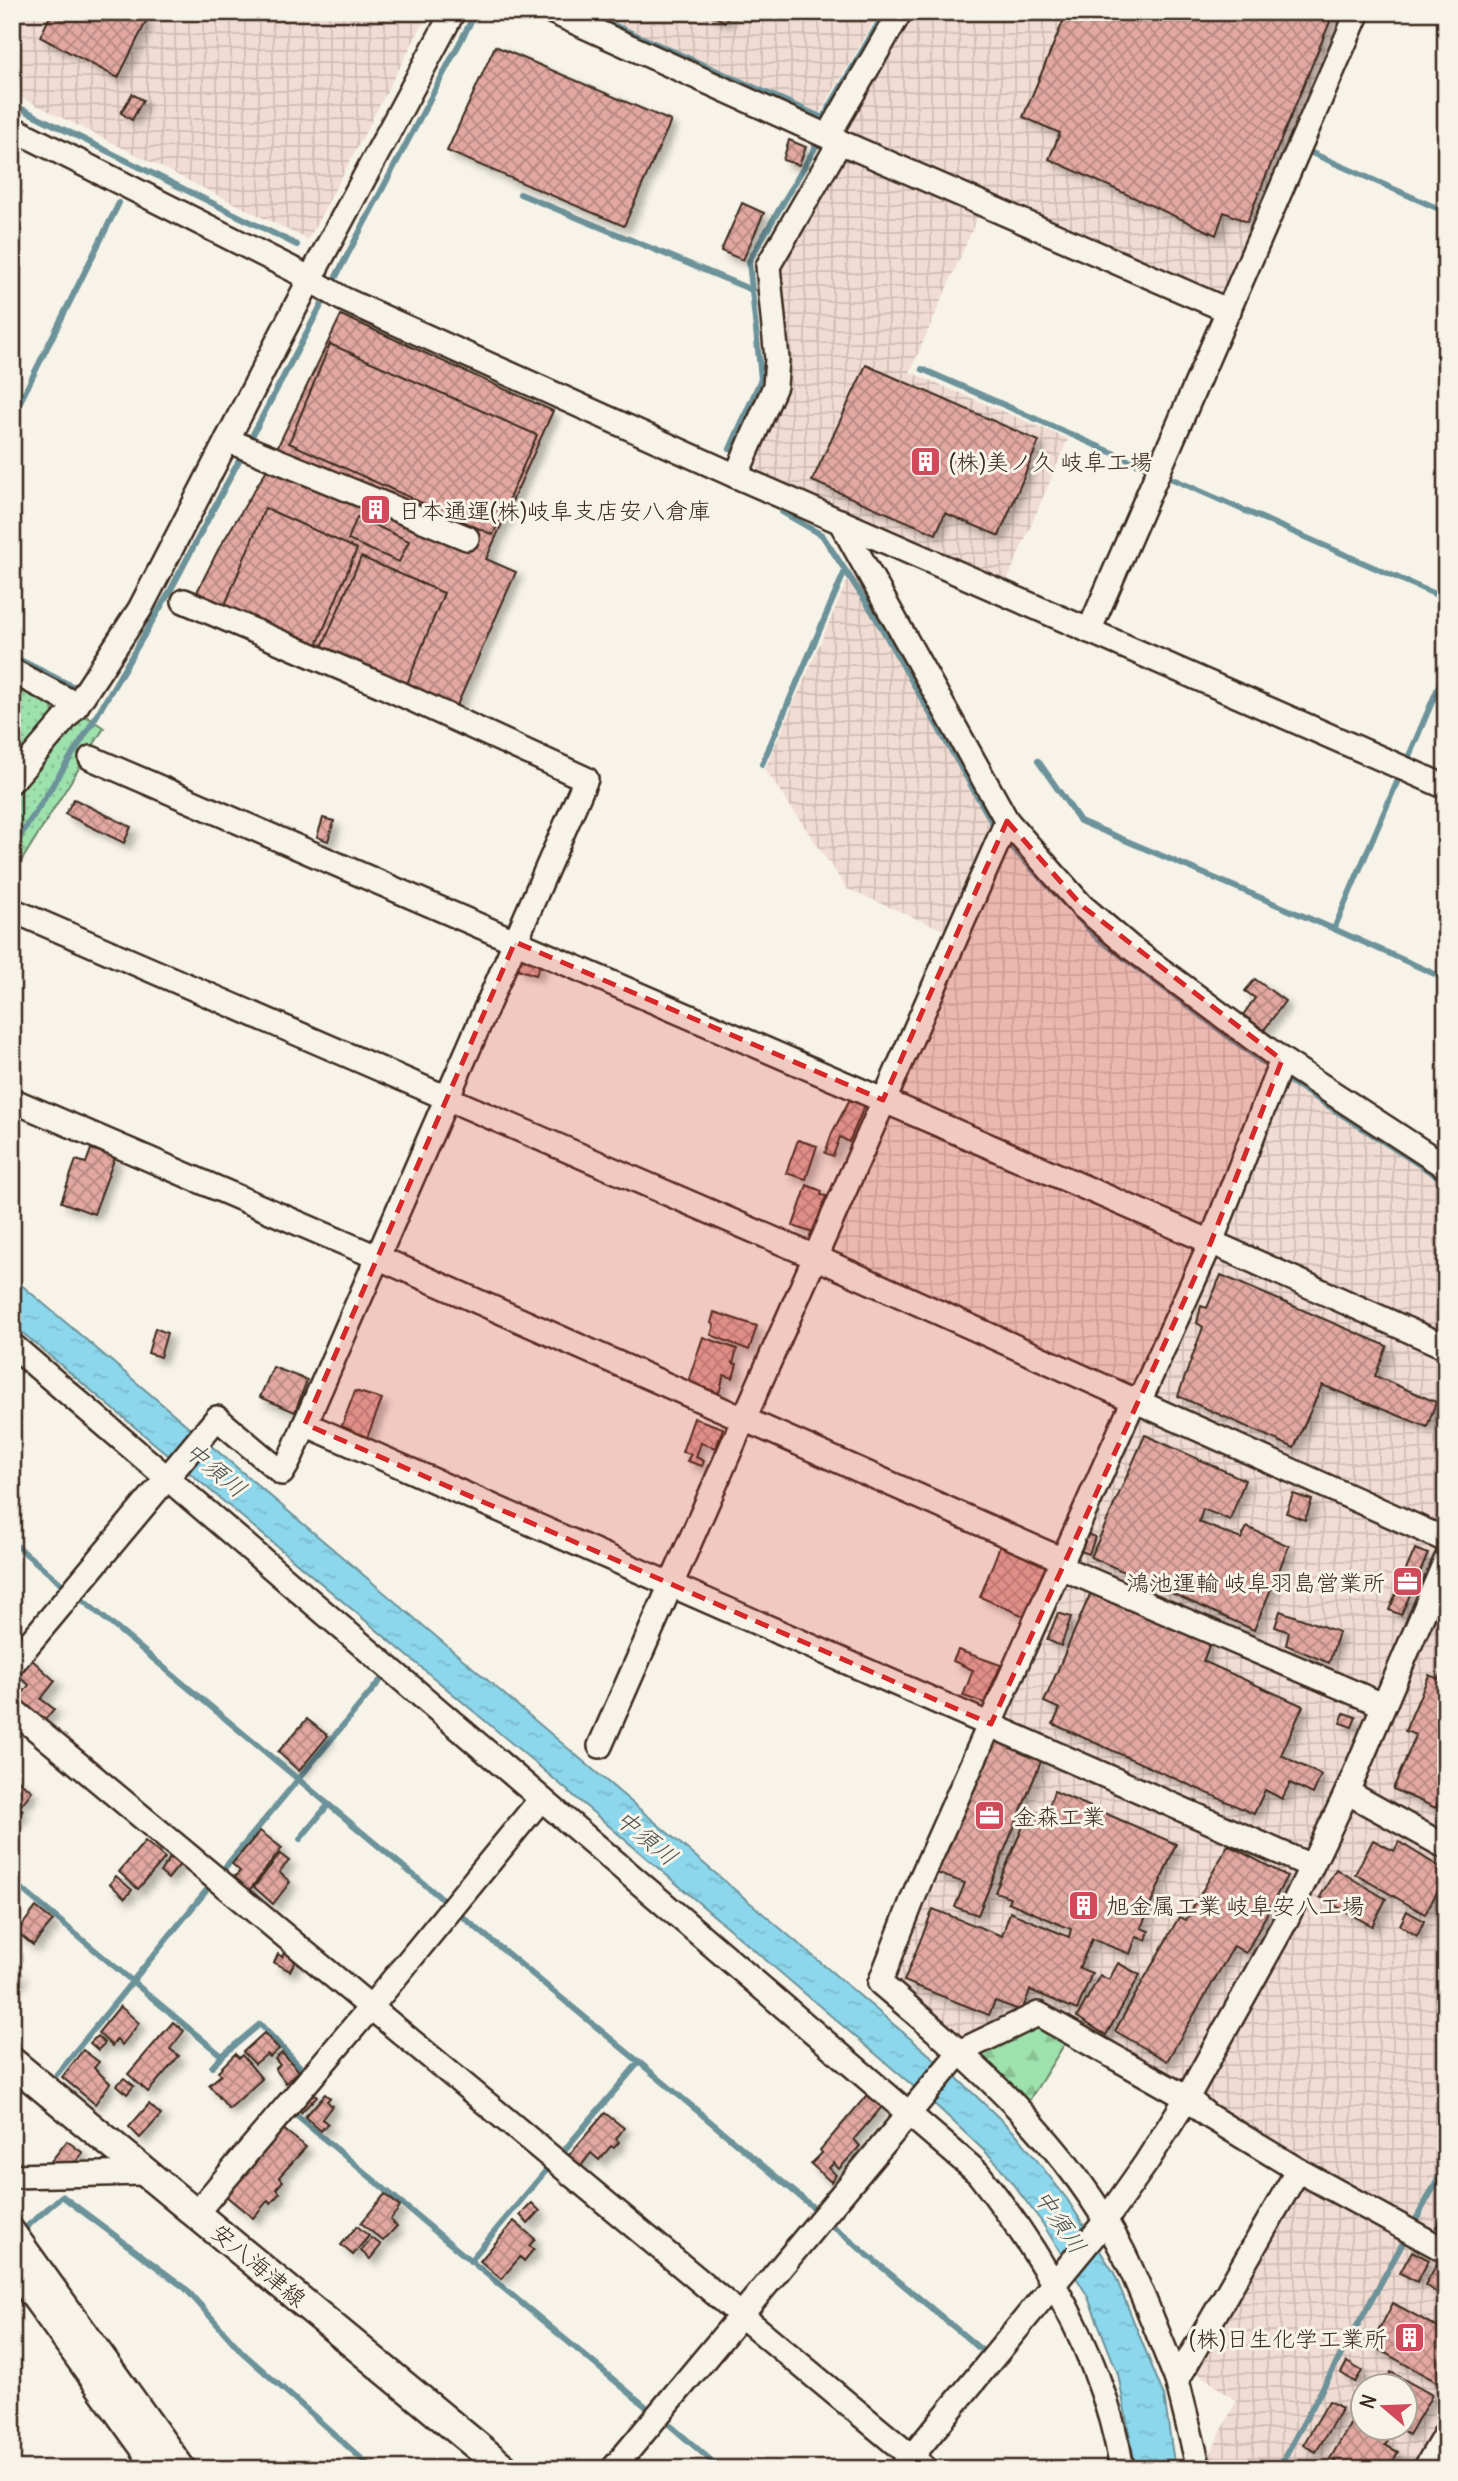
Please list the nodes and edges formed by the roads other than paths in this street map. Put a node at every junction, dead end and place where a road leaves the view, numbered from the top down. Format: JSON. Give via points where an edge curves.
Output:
{"nodes":[{"id":1,"x":453,"y":12,"type":"edge"},
{"id":2,"x":553,"y":12,"type":"edge"},
{"id":3,"x":900,"y":12,"type":"edge"},
{"id":4,"x":1358,"y":12,"type":"edge"},
{"id":5,"x":12,"y":128,"type":"edge"},
{"id":6,"x":834,"y":139,"type":"junction"},
{"id":7,"x":322,"y":287,"type":"junction"},
{"id":8,"x":1229,"y":310,"type":"junction"},
{"id":9,"x":227,"y":440,"type":"junction"},
{"id":10,"x":736,"y":475,"type":"junction"},
{"id":11,"x":840,"y":521,"type":"junction"},
{"id":12,"x":467,"y":538,"type":"dead end"},
{"id":13,"x":184,"y":601,"type":"dead end"},
{"id":14,"x":1089,"y":631,"type":"junction"},
{"id":15,"x":12,"y":671,"type":"edge"},
{"id":16,"x":77,"y":705,"type":"junction"},
{"id":17,"x":91,"y":758,"type":"dead end"},
{"id":18,"x":12,"y":781,"type":"edge"},
{"id":19,"x":1446,"y":787,"type":"edge"},
{"id":20,"x":1007,"y":821,"type":"junction"},
{"id":21,"x":12,"y":910,"type":"edge"},
{"id":22,"x":514,"y":942,"type":"junction"},
{"id":23,"x":1282,"y":1060,"type":"junction"},
{"id":24,"x":446,"y":1098,"type":"junction"},
{"id":25,"x":12,"y":1100,"type":"edge"},
{"id":26,"x":883,"y":1100,"type":"junction"},
{"id":27,"x":1446,"y":1167,"type":"edge"},
{"id":28,"x":1210,"y":1242,"type":"junction"},
{"id":29,"x":377,"y":1257,"type":"junction"},
{"id":30,"x":815,"y":1257,"type":"junction"},
{"id":31,"x":12,"y":1345,"type":"edge"},
{"id":32,"x":1446,"y":1347,"type":"edge"},
{"id":33,"x":1137,"y":1401,"type":"junction"},
{"id":34,"x":742,"y":1419,"type":"junction"},
{"id":35,"x":305,"y":1424,"type":"junction"},
{"id":36,"x":171,"y":1473,"type":"junction"},
{"id":37,"x":1446,"y":1540,"type":"edge"},
{"id":38,"x":1446,"y":1560,"type":"edge"},
{"id":39,"x":1061,"y":1563,"type":"junction"},
{"id":40,"x":671,"y":1583,"type":"junction"},
{"id":41,"x":12,"y":1664,"type":"edge"},
{"id":42,"x":1383,"y":1705,"type":"junction"},
{"id":43,"x":12,"y":1709,"type":"edge"},
{"id":44,"x":991,"y":1724,"type":"junction"},
{"id":45,"x":600,"y":1746,"type":"dead end"},
{"id":46,"x":1347,"y":1792,"type":"junction"},
{"id":47,"x":541,"y":1799,"type":"junction"},
{"id":48,"x":1446,"y":1847,"type":"edge"},
{"id":49,"x":1311,"y":1866,"type":"junction"},
{"id":50,"x":370,"y":2008,"type":"junction"},
{"id":51,"x":958,"y":2055,"type":"junction"},
{"id":52,"x":12,"y":2062,"type":"edge"},
{"id":53,"x":1187,"y":2098,"type":"junction"},
{"id":54,"x":913,"y":2108,"type":"junction"},
{"id":55,"x":1298,"y":2170,"type":"junction"},
{"id":56,"x":144,"y":2173,"type":"junction"},
{"id":57,"x":12,"y":2176,"type":"edge"},
{"id":58,"x":196,"y":2213,"type":"junction"},
{"id":59,"x":1102,"y":2225,"type":"junction"},
{"id":60,"x":12,"y":2230,"type":"edge"},
{"id":61,"x":1446,"y":2251,"type":"edge"},
{"id":62,"x":12,"y":2268,"type":"edge"},
{"id":63,"x":1057,"y":2282,"type":"junction"},
{"id":64,"x":742,"y":2315,"type":"junction"},
{"id":65,"x":1177,"y":2380,"type":"junction"},
{"id":66,"x":1446,"y":2433,"type":"edge"},
{"id":67,"x":913,"y":2465,"type":"edge"},
{"id":68,"x":157,"y":2469,"type":"edge"},
{"id":69,"x":184,"y":2469,"type":"edge"},
{"id":70,"x":505,"y":2469,"type":"edge"},
{"id":71,"x":613,"y":2469,"type":"edge"},
{"id":72,"x":1122,"y":2469,"type":"edge"},
{"id":73,"x":1199,"y":2469,"type":"edge"},
{"id":74,"x":1425,"y":2469,"type":"edge"}],
"edges":[{"from":1,"to":7,"type":"street"},
{"from":2,"to":6,"type":"street"},
{"from":3,"to":6,"type":"street"},
{"from":4,"to":8,"type":"street"},
{"from":5,"to":7,"type":"street"},
{"from":6,"to":8,"type":"street"},
{"from":6,"to":10,"type":"street","via":[[768,266],[777,359],[775,386]]},
{"from":7,"to":9,"type":"street"},
{"from":7,"to":10,"type":"street"},
{"from":8,"to":14,"type":"street"},
{"from":9,"to":12,"type":"street"},
{"from":9,"to":16,"type":"street","via":[[141,609]]},
{"from":10,"to":11,"type":"street"},
{"from":11,"to":14,"type":"street"},
{"from":11,"to":20,"type":"street"},
{"from":13,"to":22,"type":"street","via":[[586,779]]},
{"from":14,"to":19,"type":"street"},
{"from":15,"to":16,"type":"street"},
{"from":16,"to":18,"type":"street"},
{"from":17,"to":22,"type":"street"},
{"from":20,"to":23,"type":"street","via":[[1082,906]]},
{"from":20,"to":26,"type":"street"},
{"from":21,"to":24,"type":"street"},
{"from":22,"to":24,"type":"street"},
{"from":22,"to":26,"type":"street"},
{"from":23,"to":27,"type":"street"},
{"from":23,"to":28,"type":"street"},
{"from":24,"to":29,"type":"street"},
{"from":24,"to":30,"type":"street"},
{"from":25,"to":29,"type":"street"},
{"from":26,"to":28,"type":"street"},
{"from":26,"to":30,"type":"street"},
{"from":28,"to":32,"type":"street"},
{"from":28,"to":33,"type":"street"},
{"from":29,"to":34,"type":"street"},
{"from":29,"to":35,"type":"street"},
{"from":30,"to":33,"type":"street"},
{"from":30,"to":34,"type":"street"},
{"from":31,"to":36,"type":"street"},
{"from":33,"to":37,"type":"street"},
{"from":33,"to":39,"type":"street"},
{"from":34,"to":39,"type":"street"},
{"from":34,"to":40,"type":"street"},
{"from":35,"to":36,"type":"street","via":[[282,1473],[217,1418]]},
{"from":35,"to":40,"type":"street"},
{"from":36,"to":41,"type":"street"},
{"from":36,"to":47,"type":"street"},
{"from":38,"to":42,"type":"street"},
{"from":39,"to":42,"type":"street"},
{"from":39,"to":44,"type":"street"},
{"from":40,"to":44,"type":"street"},
{"from":40,"to":45,"type":"street"},
{"from":42,"to":46,"type":"street"},
{"from":43,"to":50,"type":"street"},
{"from":44,"to":49,"type":"street"},
{"from":44,"to":51,"type":"street","via":[[919,1883],[880,1983]]},
{"from":46,"to":48,"type":"street"},
{"from":46,"to":49,"type":"street"},
{"from":47,"to":50,"type":"street"},
{"from":47,"to":54,"type":"street"},
{"from":49,"to":53,"type":"street"},
{"from":50,"to":58,"type":"street"},
{"from":50,"to":64,"type":"street"},
{"from":51,"to":53,"type":"street","via":[[1038,2014]]},
{"from":51,"to":54,"type":"street"},
{"from":51,"to":59,"type":"street","via":[[1055,2148]]},
{"from":52,"to":56,"type":"main road","name":"安八海津線"},
{"from":53,"to":55,"type":"street"},
{"from":53,"to":59,"type":"street"},
{"from":54,"to":63,"type":"street","via":[[978,2173]]},
{"from":54,"to":64,"type":"street"},
{"from":55,"to":61,"type":"street"},
{"from":55,"to":65,"type":"street"},
{"from":56,"to":57,"type":"street"},
{"from":56,"to":58,"type":"main road","name":"安八海津線"},
{"from":58,"to":70,"type":"main road","name":"安八海津線"},
{"from":59,"to":63,"type":"street"},
{"from":59,"to":65,"type":"street","via":[[1123,2251]]},
{"from":60,"to":69,"type":"street"},
{"from":62,"to":68,"type":"street"},
{"from":63,"to":67,"type":"street"},
{"from":63,"to":72,"type":"street","via":[[1099,2379]]},
{"from":64,"to":67,"type":"street"},
{"from":64,"to":71,"type":"street"},
{"from":65,"to":73,"type":"street"},
{"from":66,"to":74,"type":"street"}]}
